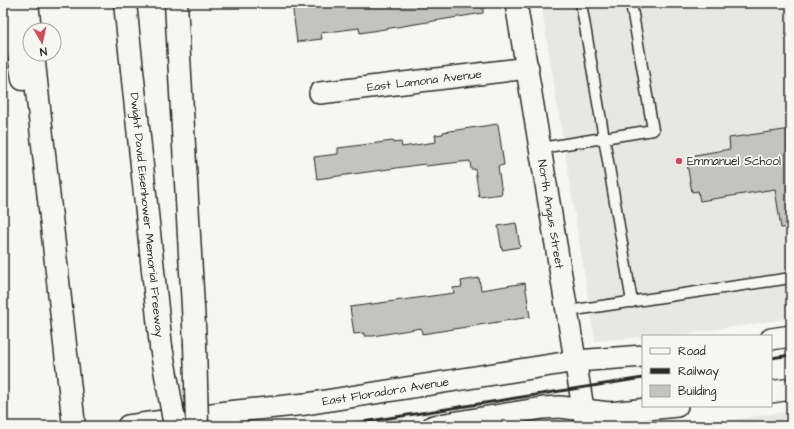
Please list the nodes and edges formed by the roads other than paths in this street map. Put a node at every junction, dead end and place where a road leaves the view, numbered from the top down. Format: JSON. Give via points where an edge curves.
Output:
{"nodes":[{"id":1,"x":10,"y":3,"type":"edge"},
{"id":2,"x":27,"y":3,"type":"edge"},
{"id":3,"x":125,"y":3,"type":"edge"},
{"id":4,"x":176,"y":3,"type":"edge"},
{"id":5,"x":516,"y":3,"type":"edge"},
{"id":6,"x":581,"y":3,"type":"edge"},
{"id":7,"x":631,"y":3,"type":"edge"},
{"id":8,"x":29,"y":22,"type":"edge"},
{"id":9,"x":34,"y":62,"type":"edge"},
{"id":10,"x":528,"y":68,"type":"junction"},
{"id":11,"x":320,"y":93,"type":"dead end"},
{"id":12,"x":605,"y":137,"type":"junction"},
{"id":13,"x":541,"y":148,"type":"junction"},
{"id":14,"x":52,"y":236,"type":"junction"},
{"id":15,"x":791,"y":278,"type":"edge"},
{"id":16,"x":632,"y":302,"type":"junction"},
{"id":17,"x":568,"y":311,"type":"junction"},
{"id":18,"x":791,"y":336,"type":"edge"},
{"id":19,"x":772,"y":339,"type":"edge"},
{"id":20,"x":642,"y":356,"type":"edge"},
{"id":21,"x":576,"y":361,"type":"junction"},
{"id":22,"x":791,"y":389,"type":"edge"},
{"id":23,"x":772,"y":392,"type":"edge"},
{"id":24,"x":667,"y":407,"type":"edge"},
{"id":25,"x":585,"y":418,"type":"edge"},
{"id":26,"x":74,"y":426,"type":"edge"},
{"id":27,"x":128,"y":426,"type":"edge"},
{"id":28,"x":175,"y":426,"type":"edge"},
{"id":29,"x":197,"y":426,"type":"edge"},
{"id":30,"x":433,"y":426,"type":"edge"}],
"edges":[{"from":1,"to":14,"type":"highway"},
{"from":2,"to":8,"type":"highway"},
{"from":3,"to":28,"type":"highway","name":"Dwight David Eisenhower Memorial Freeway","bridge":true,"via":[[161,347]]},
{"from":4,"to":29,"type":"highway","bridge":true,"via":[[195,343]]},
{"from":5,"to":10,"type":"street","name":"North Angus Street"},
{"from":6,"to":12,"type":"lane"},
{"from":7,"to":12,"type":"lane","via":[[653,130]]},
{"from":9,"to":14,"type":"highway"},
{"from":10,"to":11,"type":"street","name":"East Lamona Avenue"},
{"from":10,"to":13,"type":"street","name":"North Angus Street"},
{"from":12,"to":13,"type":"lane"},
{"from":12,"to":16,"type":"lane"},
{"from":13,"to":17,"type":"street","name":"North Angus Street"},
{"from":14,"to":26,"type":"highway"},
{"from":15,"to":16,"type":"lane"},
{"from":16,"to":17,"type":"lane"},
{"from":17,"to":21,"type":"street","name":"North Angus Street"},
{"from":18,"to":19,"type":"street"},
{"from":20,"to":21,"type":"street","name":"East Floradora Avenue"},
{"from":21,"to":25,"type":"street","name":"North Angus Street"},
{"from":21,"to":27,"type":"street","name":"East Floradora Avenue","via":[[306,404]]},
{"from":22,"to":23,"type":"street"},
{"from":24,"to":25,"type":"street"},
{"from":25,"to":30,"type":"street","via":[[560,407]]}]}
